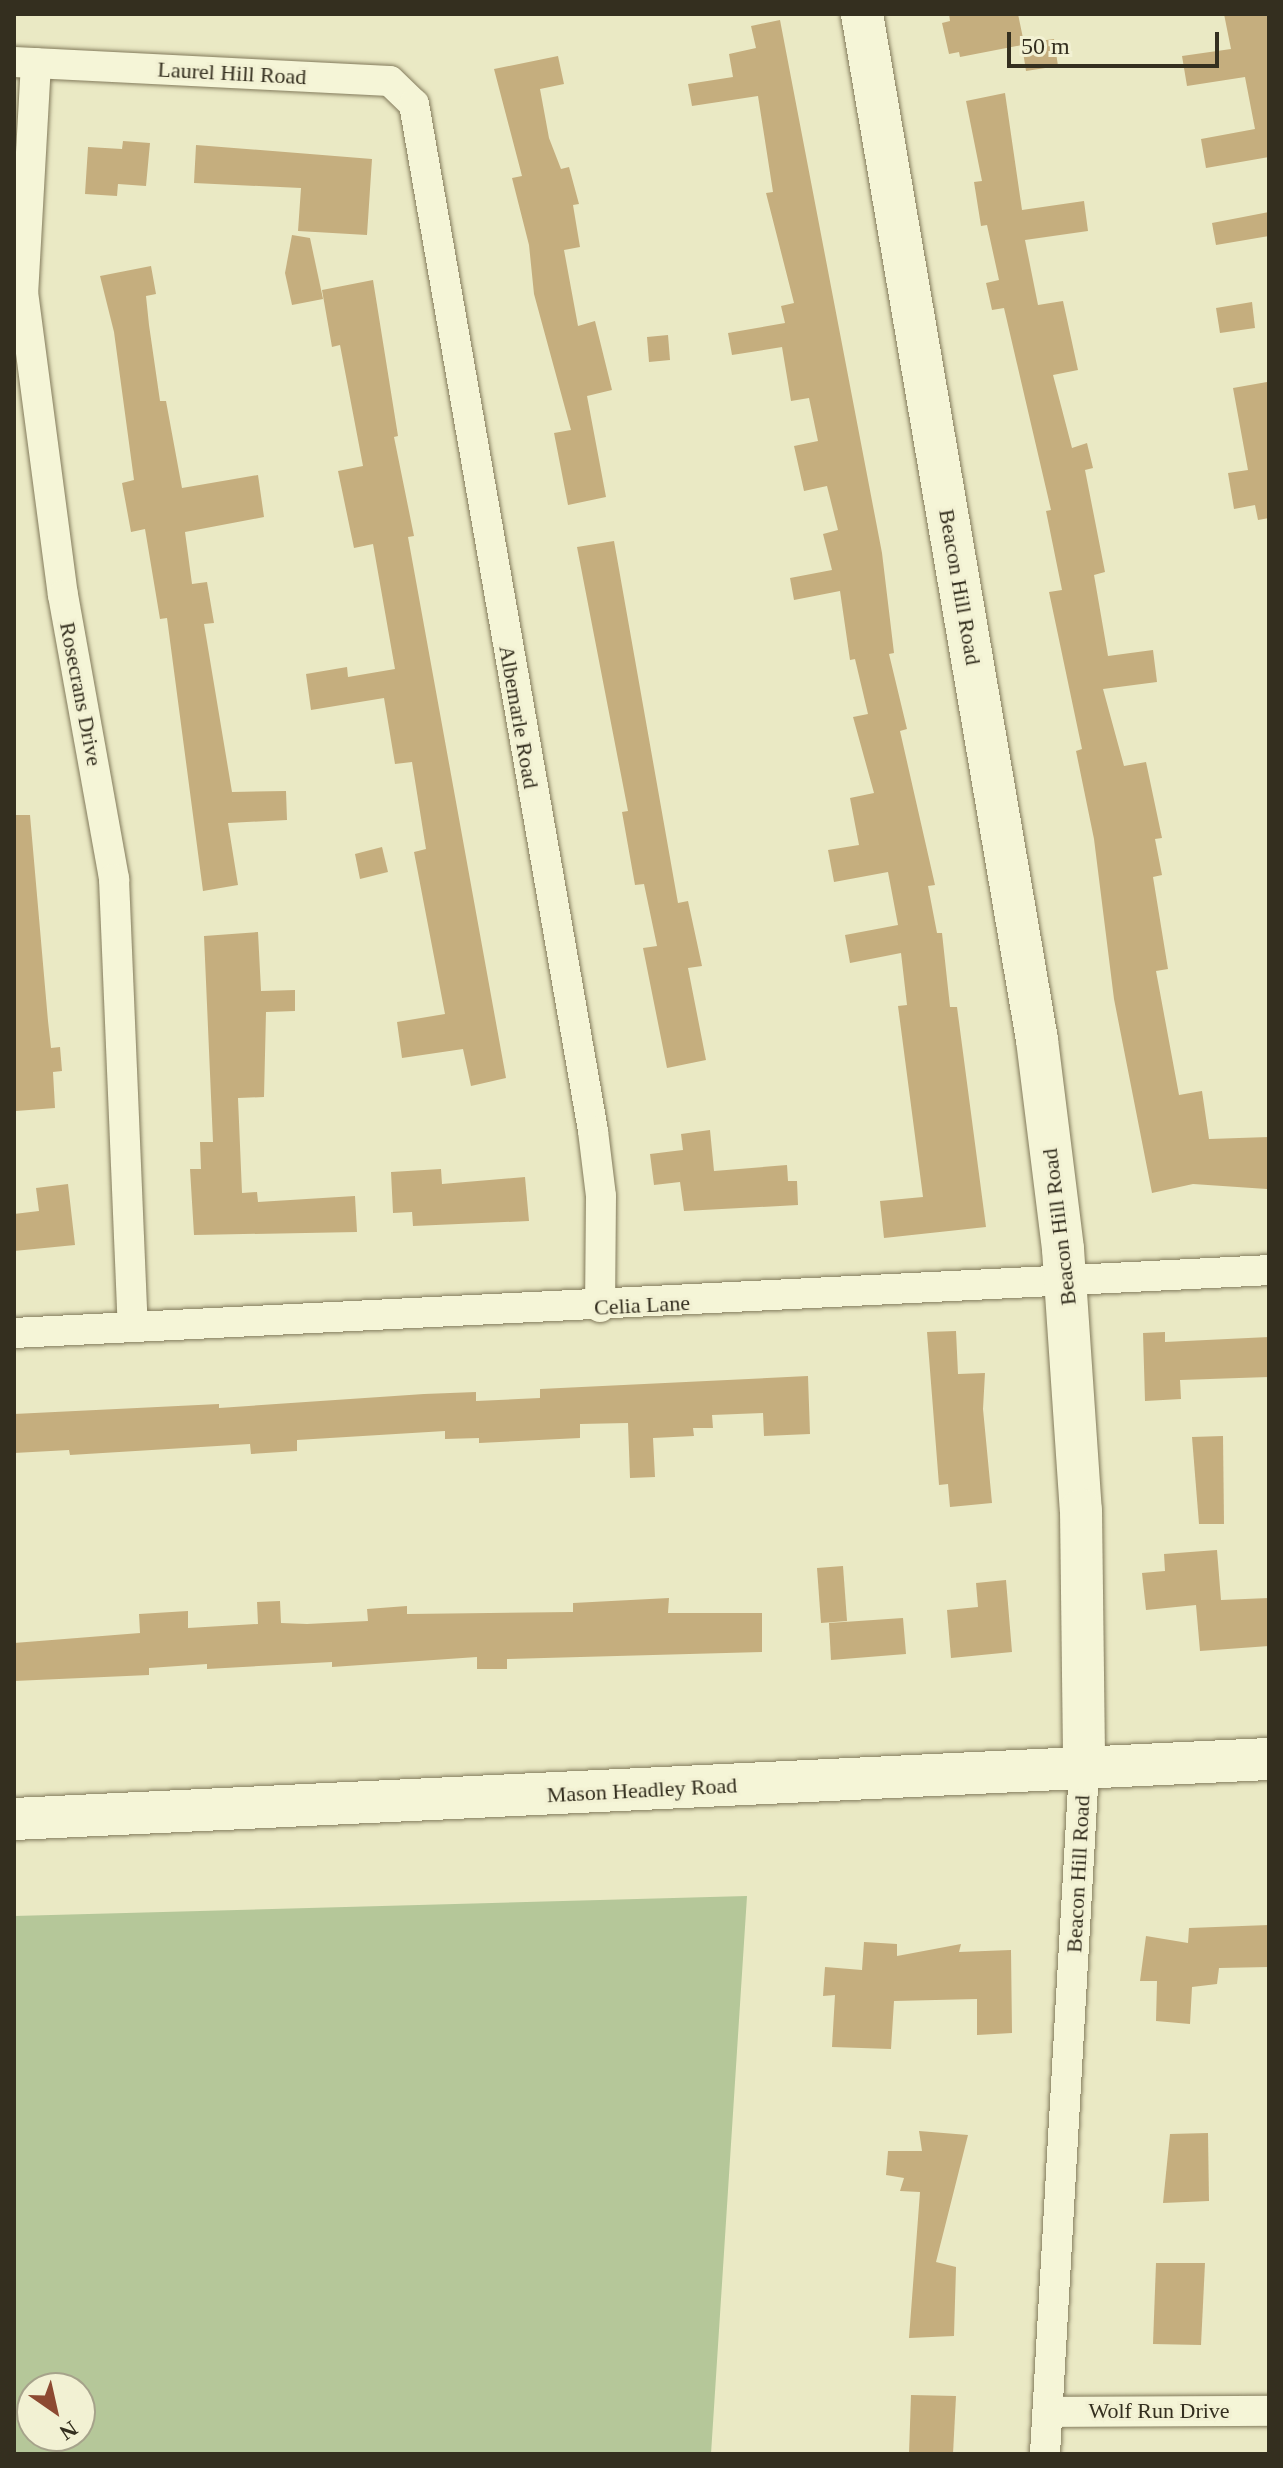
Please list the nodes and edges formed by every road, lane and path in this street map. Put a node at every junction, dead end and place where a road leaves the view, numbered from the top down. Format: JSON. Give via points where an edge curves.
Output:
{"nodes":[{"id":1,"x":862,"y":14,"type":"edge"},
{"id":2,"x":25,"y":62,"type":"edge"},
{"id":3,"x":419,"y":129,"type":"joint"},
{"id":4,"x":1269,"y":1270,"type":"edge"},
{"id":5,"x":1067,"y":1282,"type":"junction"},
{"id":6,"x":600,"y":1307,"type":"junction"},
{"id":7,"x":133,"y":1327,"type":"junction"},
{"id":8,"x":14,"y":1333,"type":"edge"},
{"id":9,"x":1269,"y":1759,"type":"edge"},
{"id":10,"x":1084,"y":1769,"type":"junction"},
{"id":11,"x":14,"y":1819,"type":"edge"},
{"id":12,"x":1269,"y":2411,"type":"edge"},
{"id":13,"x":1048,"y":2412,"type":"junction"},
{"id":14,"x":1045,"y":2454,"type":"edge"}],
"edges":[{"from":1,"to":5,"type":"street","name":"Beacon Hill Road","via":[[1037,1040]]},
{"from":2,"to":3,"type":"street","name":"Laurel Hill Road","via":[[390,81],[407,92]]},
{"from":2,"to":7,"type":"street","name":"Rosecrans Drive","via":[[23,292],[60,580],[114,879]]},
{"from":3,"to":6,"type":"street","name":"Albemarle Road","via":[[593,1131],[602,1211]]},
{"from":4,"to":5,"type":"street","name":"Celia Lane"},
{"from":5,"to":6,"type":"street","name":"Celia Lane"},
{"from":5,"to":10,"type":"street","name":"Beacon Hill Road","via":[[1082,1526]]},
{"from":6,"to":7,"type":"street","name":"Celia Lane"},
{"from":7,"to":8,"type":"street","name":"Celia Lane"},
{"from":9,"to":10,"type":"street","name":"Mason Headley Road"},
{"from":10,"to":11,"type":"street","name":"Mason Headley Road"},
{"from":10,"to":13,"type":"street","name":"Beacon Hill Road"},
{"from":12,"to":13,"type":"street","name":"Wolf Run Drive"},
{"from":13,"to":14,"type":"street","name":"Beacon Hill Road"}]}
